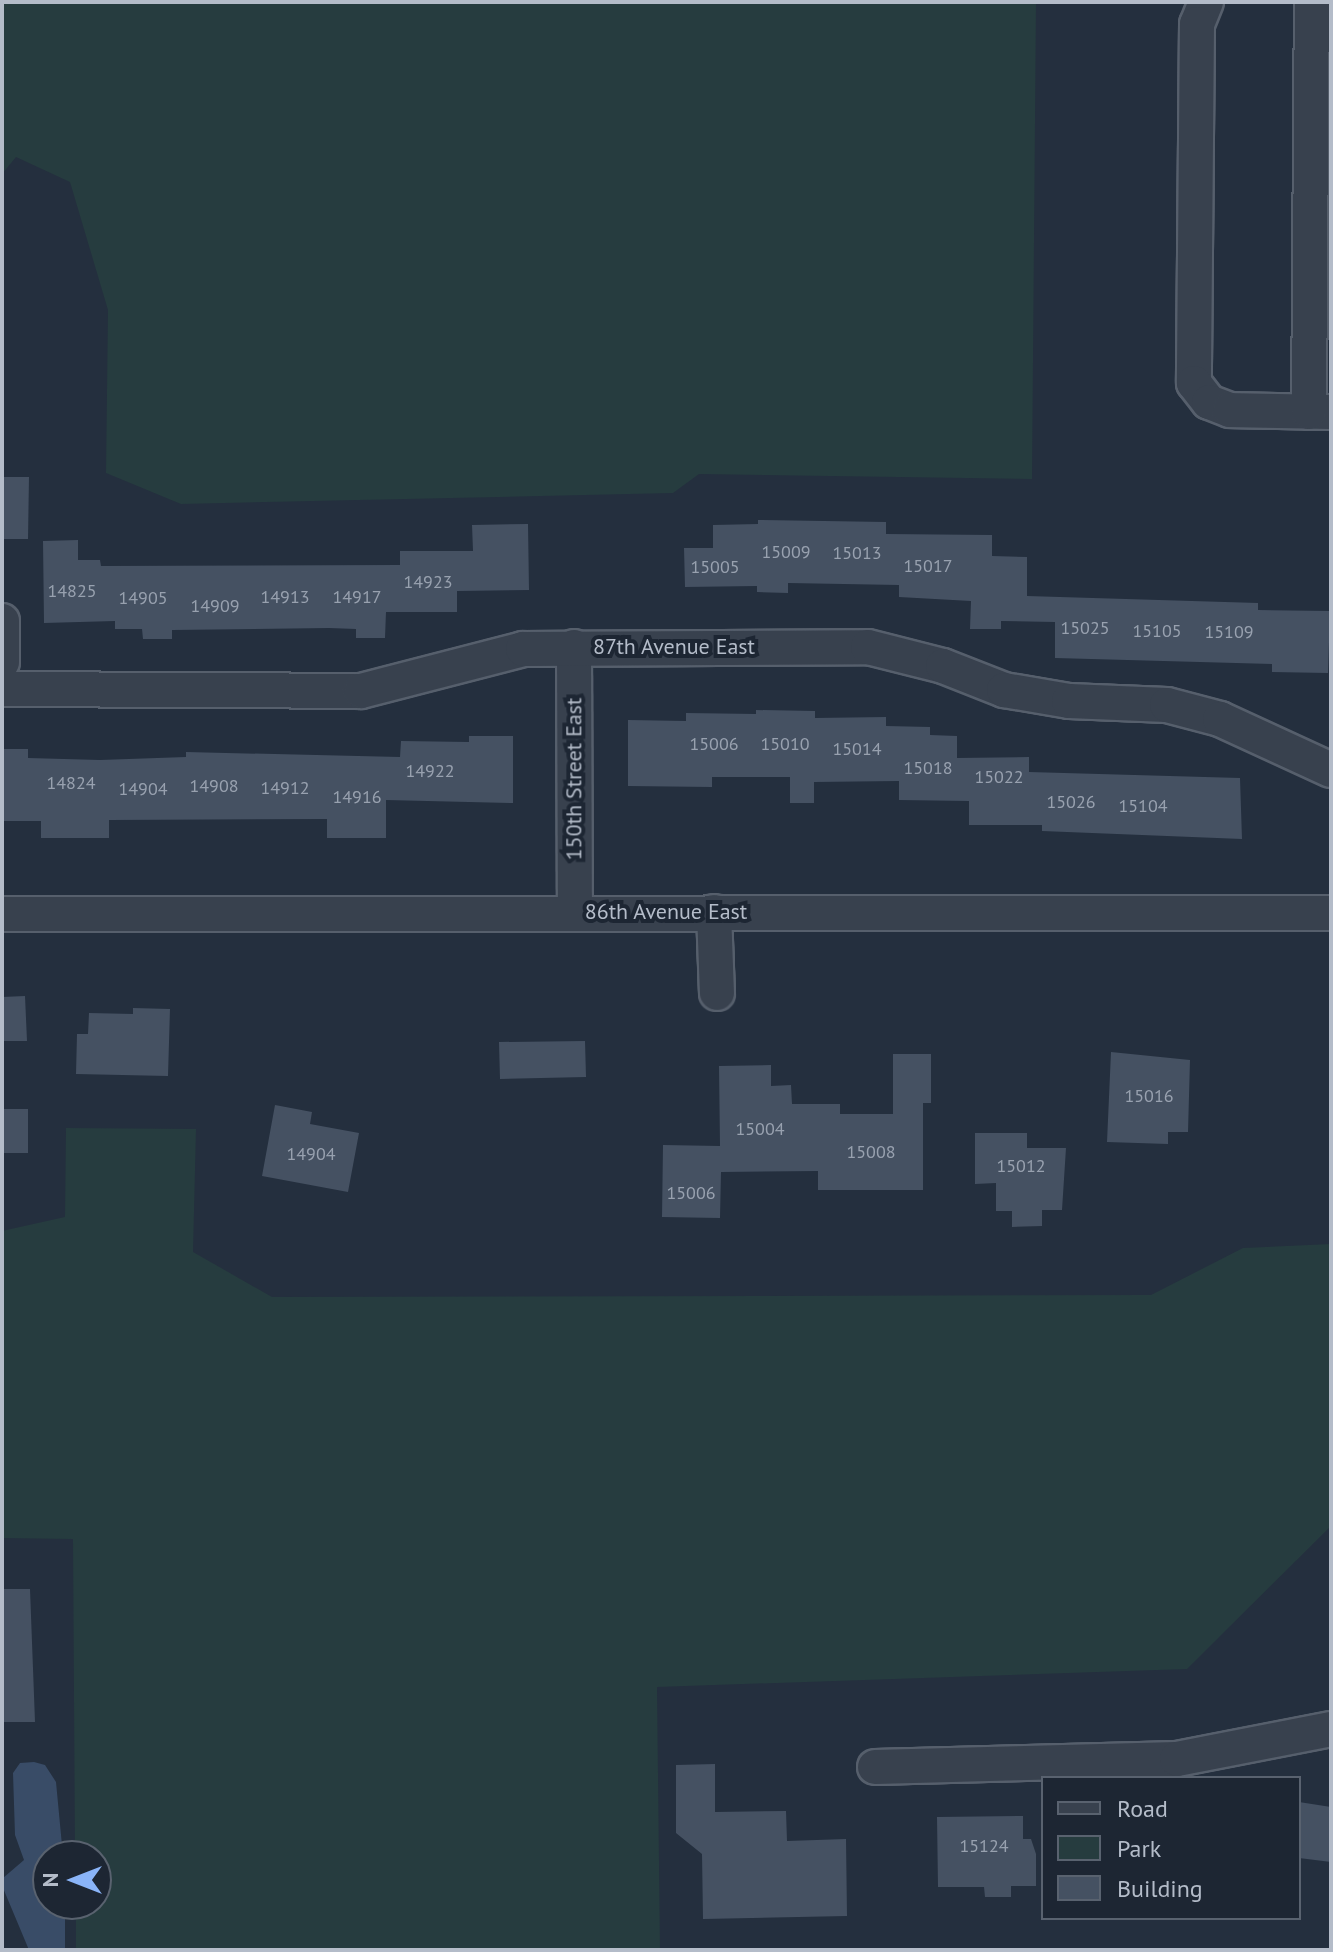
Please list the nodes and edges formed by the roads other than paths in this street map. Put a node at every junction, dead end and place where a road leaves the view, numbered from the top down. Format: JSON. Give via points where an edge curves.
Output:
{"nodes":[{"id":1,"x":1206,"y":2,"type":"edge"},
{"id":2,"x":1312,"y":2,"type":"edge"},
{"id":3,"x":1320,"y":412,"type":"edge"},
{"id":4,"x":2,"y":621,"type":"edge"},
{"id":5,"x":574,"y":647,"type":"junction"},
{"id":6,"x":2,"y":662,"type":"edge"},
{"id":7,"x":2,"y":689,"type":"edge"},
{"id":8,"x":1331,"y":770,"type":"edge"},
{"id":9,"x":575,"y":912,"type":"junction"},
{"id":10,"x":714,"y":912,"type":"junction"},
{"id":11,"x":1331,"y":913,"type":"edge"},
{"id":12,"x":2,"y":914,"type":"edge"},
{"id":13,"x":717,"y":993,"type":"dead end"},
{"id":14,"x":1331,"y":1729,"type":"edge"},
{"id":15,"x":875,"y":1767,"type":"dead end"}],
"edges":[{"from":1,"to":3,"type":"street","via":[[1197,24],[1194,383],[1219,408]]},
{"from":2,"to":3,"type":"street"},
{"from":4,"to":6,"type":"street"},
{"from":5,"to":7,"type":"street","name":"87th Avenue East","via":[[484,657],[361,691]]},
{"from":5,"to":8,"type":"street","name":"87th Avenue East","via":[[868,647],[943,666],[1004,690],[1069,701],[1167,705],[1220,719]]},
{"from":5,"to":9,"type":"street","name":"150th Street East"},
{"from":9,"to":10,"type":"street","name":"86th Avenue East"},
{"from":9,"to":12,"type":"street","name":"86th Avenue East"},
{"from":10,"to":11,"type":"street","name":"86th Avenue East"},
{"from":10,"to":13,"type":"street"},
{"from":14,"to":15,"type":"street","via":[[1177,1759]]}]}
